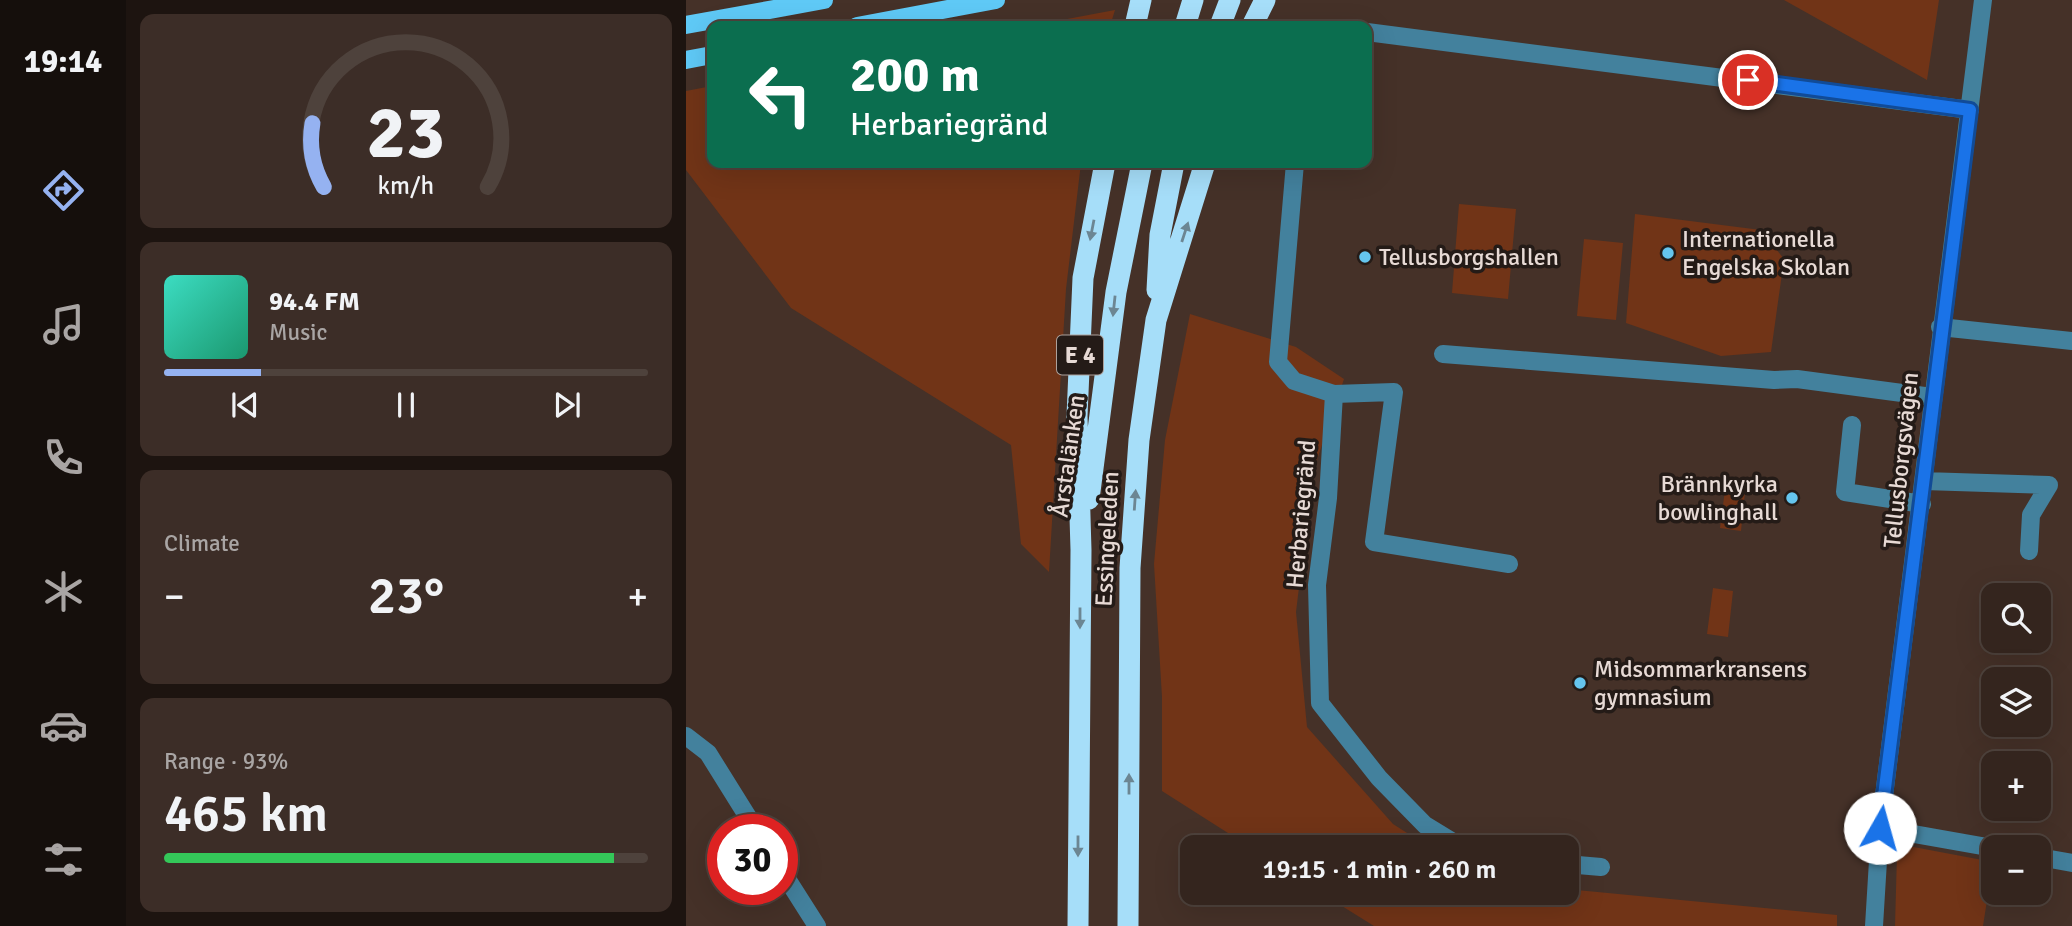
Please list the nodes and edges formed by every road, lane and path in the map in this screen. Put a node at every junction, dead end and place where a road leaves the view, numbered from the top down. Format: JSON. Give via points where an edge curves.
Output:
{"nodes":[{"id":1,"x":824,"y":0,"type":"edge"},
{"id":2,"x":996,"y":0,"type":"edge"},
{"id":3,"x":1141,"y":0,"type":"edge"},
{"id":4,"x":1194,"y":0,"type":"edge"},
{"id":5,"x":1230,"y":0,"type":"edge"},
{"id":6,"x":1265,"y":0,"type":"edge"},
{"id":7,"x":1983,"y":0,"type":"edge"},
{"id":8,"x":707,"y":21,"type":"edge"},
{"id":9,"x":708,"y":21,"type":"edge"},
{"id":10,"x":884,"y":21,"type":"edge"},
{"id":11,"x":1136,"y":21,"type":"edge"},
{"id":12,"x":1187,"y":21,"type":"edge"},
{"id":13,"x":1222,"y":21,"type":"edge"},
{"id":14,"x":1254,"y":21,"type":"edge"},
{"id":15,"x":686,"y":25,"type":"edge"},
{"id":16,"x":1372,"y":33,"type":"edge"},
{"id":17,"x":707,"y":56,"type":"edge"},
{"id":18,"x":686,"y":60,"type":"edge"},
{"id":19,"x":1970,"y":110,"type":"junction"},
{"id":20,"x":1104,"y":168,"type":"edge"},
{"id":21,"x":1141,"y":168,"type":"edge"},
{"id":22,"x":1173,"y":168,"type":"edge"},
{"id":23,"x":1203,"y":168,"type":"edge"},
{"id":24,"x":1295,"y":168,"type":"edge"},
{"id":25,"x":1156,"y":320,"type":"junction"},
{"id":26,"x":1941,"y":327,"type":"junction"},
{"id":27,"x":2072,"y":341,"type":"edge"},
{"id":28,"x":1443,"y":354,"type":"dead end"},
{"id":29,"x":1334,"y":394,"type":"junction"},
{"id":30,"x":1932,"y":397,"type":"junction"},
{"id":31,"x":1852,"y":425,"type":"dead end"},
{"id":32,"x":1924,"y":481,"type":"junction"},
{"id":33,"x":1922,"y":504,"type":"junction"},
{"id":34,"x":1081,"y":550,"type":"junction"},
{"id":35,"x":2029,"y":551,"type":"dead end"},
{"id":36,"x":1509,"y":564,"type":"dead end"},
{"id":37,"x":686,"y":736,"type":"edge"},
{"id":38,"x":746,"y":814,"type":"edge"},
{"id":39,"x":1880,"y":828,"type":"junction"},
{"id":40,"x":1441,"y":835,"type":"edge"},
{"id":41,"x":1981,"y":846,"type":"edge"},
{"id":42,"x":2051,"y":859,"type":"edge"},
{"id":43,"x":2072,"y":863,"type":"edge"},
{"id":44,"x":1579,"y":865,"type":"edge"},
{"id":45,"x":1601,"y":867,"type":"dead end"},
{"id":46,"x":798,"y":896,"type":"edge"},
{"id":47,"x":817,"y":926,"type":"edge"},
{"id":48,"x":1078,"y":926,"type":"edge"},
{"id":49,"x":1128,"y":926,"type":"edge"},
{"id":50,"x":1874,"y":926,"type":"edge"}],
"edges":[{"from":1,"to":9,"type":"main road"},
{"from":2,"to":10,"type":"main road"},
{"from":3,"to":11,"type":"highway"},
{"from":4,"to":12,"type":"highway"},
{"from":5,"to":13,"type":"highway"},
{"from":6,"to":14,"type":"highway"},
{"from":7,"to":19,"type":"street","name":"Tellusborgsvägen"},
{"from":8,"to":15,"type":"main road"},
{"from":16,"to":19,"type":"street"},
{"from":17,"to":18,"type":"main road"},
{"from":19,"to":26,"type":"street","name":"Tellusborgsvägen"},
{"from":20,"to":34,"type":"highway","name":"Essingeleden","number":"E 4","one_way":true,"via":[[1083,278],[1077,416]]},
{"from":21,"to":34,"type":"highway","name":"Årstalänken","one_way":true,"via":[[1116,292]]},
{"from":22,"to":25,"type":"highway","via":[[1160,234]]},
{"from":25,"to":23,"type":"highway","name":"Essingeleden","one_way":true},
{"from":24,"to":29,"type":"street","via":[[1278,362],[1294,381]]},
{"from":49,"to":25,"type":"highway","name":"Essingeleden","one_way":true,"via":[[1130,568],[1139,440]]},
{"from":26,"to":27,"type":"street"},
{"from":26,"to":30,"type":"street","name":"Tellusborgsvägen"},
{"from":28,"to":30,"type":"street","via":[[1797,379]]},
{"from":29,"to":36,"type":"street","via":[[1394,392],[1374,542]]},
{"from":29,"to":40,"type":"street","name":"Herbariegränd","via":[[1317,585],[1320,703],[1379,778],[1424,825]]},
{"from":30,"to":32,"type":"street","name":"Tellusborgsvägen"},
{"from":31,"to":33,"type":"street","via":[[1845,492]]},
{"from":32,"to":33,"type":"street","name":"Tellusborgsvägen"},
{"from":32,"to":35,"type":"street","via":[[2049,485],[2031,515]]},
{"from":33,"to":39,"type":"street","name":"Tellusborgsvägen"},
{"from":34,"to":48,"type":"highway","name":"Essingeleden","number":"E 4","one_way":true},
{"from":37,"to":38,"type":"street","via":[[708,752]]},
{"from":39,"to":41,"type":"street"},
{"from":39,"to":50,"type":"street","name":"Tellusborgsvägen"},
{"from":42,"to":43,"type":"street"},
{"from":44,"to":45,"type":"street"},
{"from":46,"to":47,"type":"street"}]}
